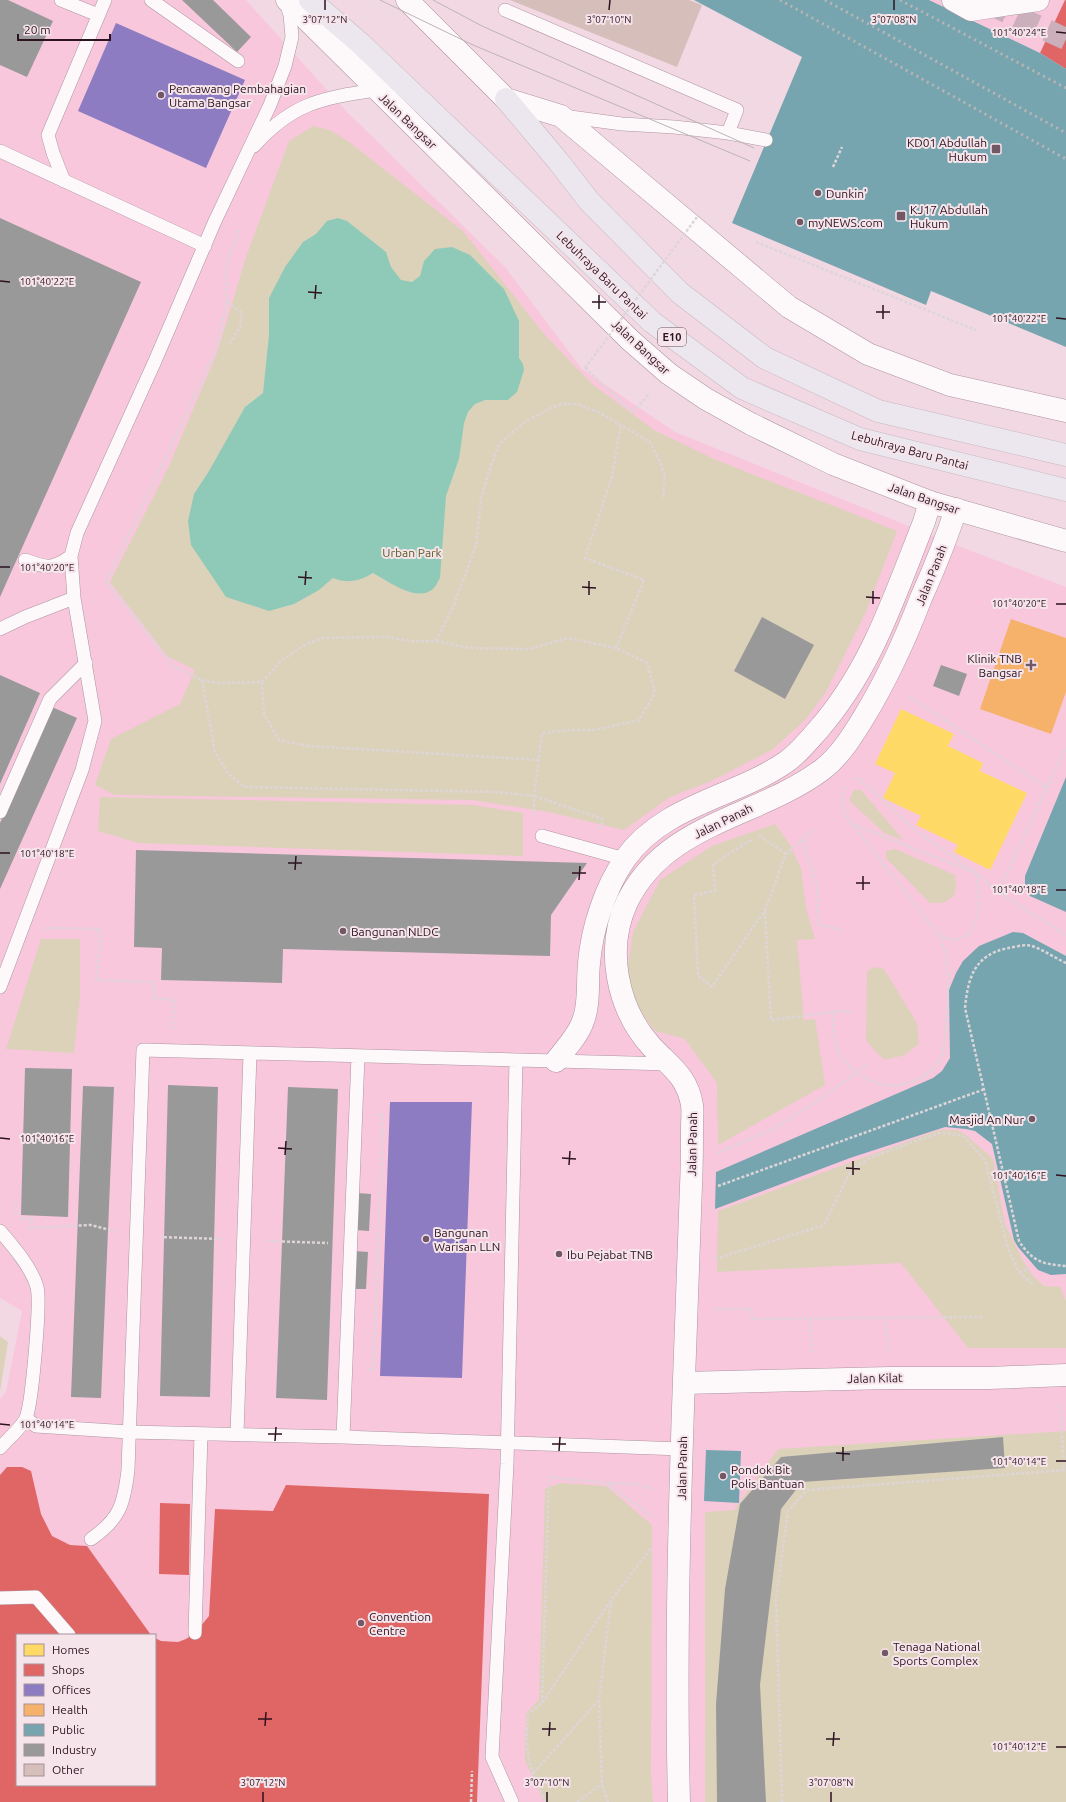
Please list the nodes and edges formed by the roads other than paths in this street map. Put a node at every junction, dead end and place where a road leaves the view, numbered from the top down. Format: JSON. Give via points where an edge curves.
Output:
{"nodes":[{"id":1,"x":61,"y":0,"type":"edge"},
{"id":2,"x":105,"y":0,"type":"edge"},
{"id":3,"x":151,"y":0,"type":"edge"},
{"id":4,"x":286,"y":0,"type":"edge"},
{"id":5,"x":310,"y":0,"type":"edge"},
{"id":6,"x":406,"y":0,"type":"edge"},
{"id":7,"x":953,"y":0,"type":"edge"},
{"id":8,"x":1038,"y":0,"type":"edge"},
{"id":9,"x":505,"y":10,"type":"dead end"},
{"id":10,"x":98,"y":15,"type":"junction"},
{"id":11,"x":238,"y":61,"type":"dead end"},
{"id":12,"x":376,"y":90,"type":"junction"},
{"id":13,"x":506,"y":99,"type":"junction"},
{"id":14,"x":561,"y":116,"type":"junction"},
{"id":15,"x":728,"y":133,"type":"junction"},
{"id":16,"x":766,"y":140,"type":"dead end"},
{"id":17,"x":0,"y":151,"type":"edge"},
{"id":18,"x":245,"y":156,"type":"junction"},
{"id":19,"x":64,"y":180,"type":"junction"},
{"id":20,"x":205,"y":246,"type":"junction"},
{"id":21,"x":1066,"y":410,"type":"edge"},
{"id":22,"x":1066,"y":455,"type":"edge"},
{"id":23,"x":1066,"y":490,"type":"edge"},
{"id":24,"x":930,"y":502,"type":"junction"},
{"id":25,"x":956,"y":510,"type":"junction"},
{"id":26,"x":1066,"y":541,"type":"edge"},
{"id":27,"x":71,"y":556,"type":"junction"},
{"id":28,"x":25,"y":560,"type":"dead end"},
{"id":29,"x":74,"y":598,"type":"junction"},
{"id":30,"x":0,"y":629,"type":"edge"},
{"id":31,"x":86,"y":663,"type":"junction"},
{"id":32,"x":685,"y":809,"type":"junction"},
{"id":33,"x":0,"y":812,"type":"edge"},
{"id":34,"x":699,"y":832,"type":"junction"},
{"id":35,"x":542,"y":836,"type":"dead end"},
{"id":36,"x":625,"y":859,"type":"junction"},
{"id":37,"x":0,"y":987,"type":"edge"},
{"id":38,"x":250,"y":1054,"type":"junction"},
{"id":39,"x":358,"y":1056,"type":"junction"},
{"id":40,"x":516,"y":1060,"type":"junction"},
{"id":41,"x":556,"y":1061,"type":"junction"},
{"id":42,"x":672,"y":1064,"type":"junction"},
{"id":43,"x":0,"y":1231,"type":"edge"},
{"id":44,"x":1066,"y":1375,"type":"edge"},
{"id":45,"x":684,"y":1383,"type":"junction"},
{"id":46,"x":26,"y":1418,"type":"junction"},
{"id":47,"x":129,"y":1432,"type":"junction"},
{"id":48,"x":201,"y":1434,"type":"junction"},
{"id":49,"x":236,"y":1434,"type":"junction"},
{"id":50,"x":343,"y":1437,"type":"junction"},
{"id":51,"x":506,"y":1444,"type":"junction"},
{"id":52,"x":0,"y":1448,"type":"edge"},
{"id":53,"x":682,"y":1449,"type":"junction"},
{"id":54,"x":91,"y":1539,"type":"dead end"},
{"id":55,"x":0,"y":1598,"type":"edge"},
{"id":56,"x":195,"y":1633,"type":"dead end"},
{"id":57,"x":68,"y":1634,"type":"edge"},
{"id":58,"x":512,"y":1802,"type":"edge"},
{"id":59,"x":679,"y":1802,"type":"edge"}],
"edges":[{"from":1,"to":10,"type":"lane"},
{"from":2,"to":10,"type":"lane"},
{"from":3,"to":11,"type":"lane"},
{"from":4,"to":12,"type":"street","name":"Jalan Bangsar"},
{"from":4,"to":18,"type":"lane","via":[[292,26],[289,54],[270,105]]},
{"from":5,"to":23,"type":"highway","name":"Lebuhraya Baru Pantai","number":"E10","via":[[361,44],[652,322],[742,388],[860,439]]},
{"from":6,"to":13,"type":"street"},
{"from":7,"to":8,"type":"street","via":[[971,10]]},
{"from":9,"to":15,"type":"lane","via":[[737,110]]},
{"from":10,"to":19,"type":"lane","via":[[48,135]]},
{"from":12,"to":18,"type":"lane","via":[[335,96],[303,106],[274,125]]},
{"from":12,"to":24,"type":"street","name":"Jalan Bangsar","via":[[630,340],[668,374],[751,424],[833,464]]},
{"from":13,"to":14,"type":"street"},
{"from":13,"to":22,"type":"highway","via":[[589,201],[680,293],[765,358],[878,411]]},
{"from":14,"to":15,"type":"lane"},
{"from":14,"to":21,"type":"street","via":[[789,307],[861,350],[950,385]]},
{"from":15,"to":16,"type":"lane"},
{"from":17,"to":19,"type":"lane"},
{"from":18,"to":20,"type":"lane"},
{"from":19,"to":20,"type":"lane"},
{"from":20,"to":27,"type":"lane","via":[[77,533]]},
{"from":24,"to":25,"type":"street","name":"Jalan Bangsar"},
{"from":24,"to":32,"type":"street","name":"Jalan Panah","via":[[876,642],[833,712],[786,762],[733,789]]},
{"from":25,"to":26,"type":"street","name":"Jalan Bangsar"},
{"from":25,"to":34,"type":"street","name":"Jalan Panah","via":[[897,658],[850,739],[825,767],[792,788]]},
{"from":27,"to":28,"type":"lane","via":[[58,566],[41,566]]},
{"from":27,"to":29,"type":"lane"},
{"from":29,"to":30,"type":"lane"},
{"from":29,"to":31,"type":"lane"},
{"from":31,"to":33,"type":"lane","via":[[50,699]]},
{"from":31,"to":37,"type":"lane","via":[[95,721],[82,770]]},
{"from":32,"to":34,"type":"street"},
{"from":32,"to":36,"type":"street","name":"Jalan Panah","via":[[646,836]]},
{"from":34,"to":42,"type":"street","name":"Jalan Panah","via":[[670,849],[652,865],[636,885],[625,907],[615,957],[618,982],[637,1029],[653,1048]]},
{"from":35,"to":36,"type":"lane"},
{"from":36,"to":41,"type":"street","name":"Jalan Panah","via":[[607,894],[594,933],[589,957],[584,1021]]},
{"from":38,"to":39,"type":"lane"},
{"from":38,"to":47,"type":"lane","via":[[143,1050]]},
{"from":38,"to":49,"type":"lane"},
{"from":39,"to":40,"type":"lane"},
{"from":39,"to":50,"type":"lane"},
{"from":40,"to":41,"type":"lane"},
{"from":40,"to":51,"type":"lane"},
{"from":41,"to":42,"type":"lane"},
{"from":42,"to":45,"type":"street","name":"Jalan Panah","via":[[684,1082],[692,1105]]},
{"from":43,"to":46,"type":"lane","via":[[12,1244],[37,1287],[32,1386]]},
{"from":44,"to":45,"type":"street","name":"Jalan Kilat"},
{"from":45,"to":53,"type":"street","name":"Jalan Panah"},
{"from":46,"to":47,"type":"lane","via":[[36,1426]]},
{"from":46,"to":52,"type":"lane"},
{"from":47,"to":48,"type":"lane"},
{"from":47,"to":54,"type":"lane","via":[[126,1492],[116,1518]]},
{"from":48,"to":49,"type":"lane"},
{"from":48,"to":56,"type":"lane"},
{"from":49,"to":50,"type":"lane"},
{"from":50,"to":51,"type":"lane"},
{"from":51,"to":53,"type":"lane"},
{"from":51,"to":58,"type":"lane","via":[[492,1757]]},
{"from":53,"to":59,"type":"street","name":"Jalan Panah","via":[[678,1631]]},
{"from":55,"to":57,"type":"lane","via":[[36,1597]]}]}
